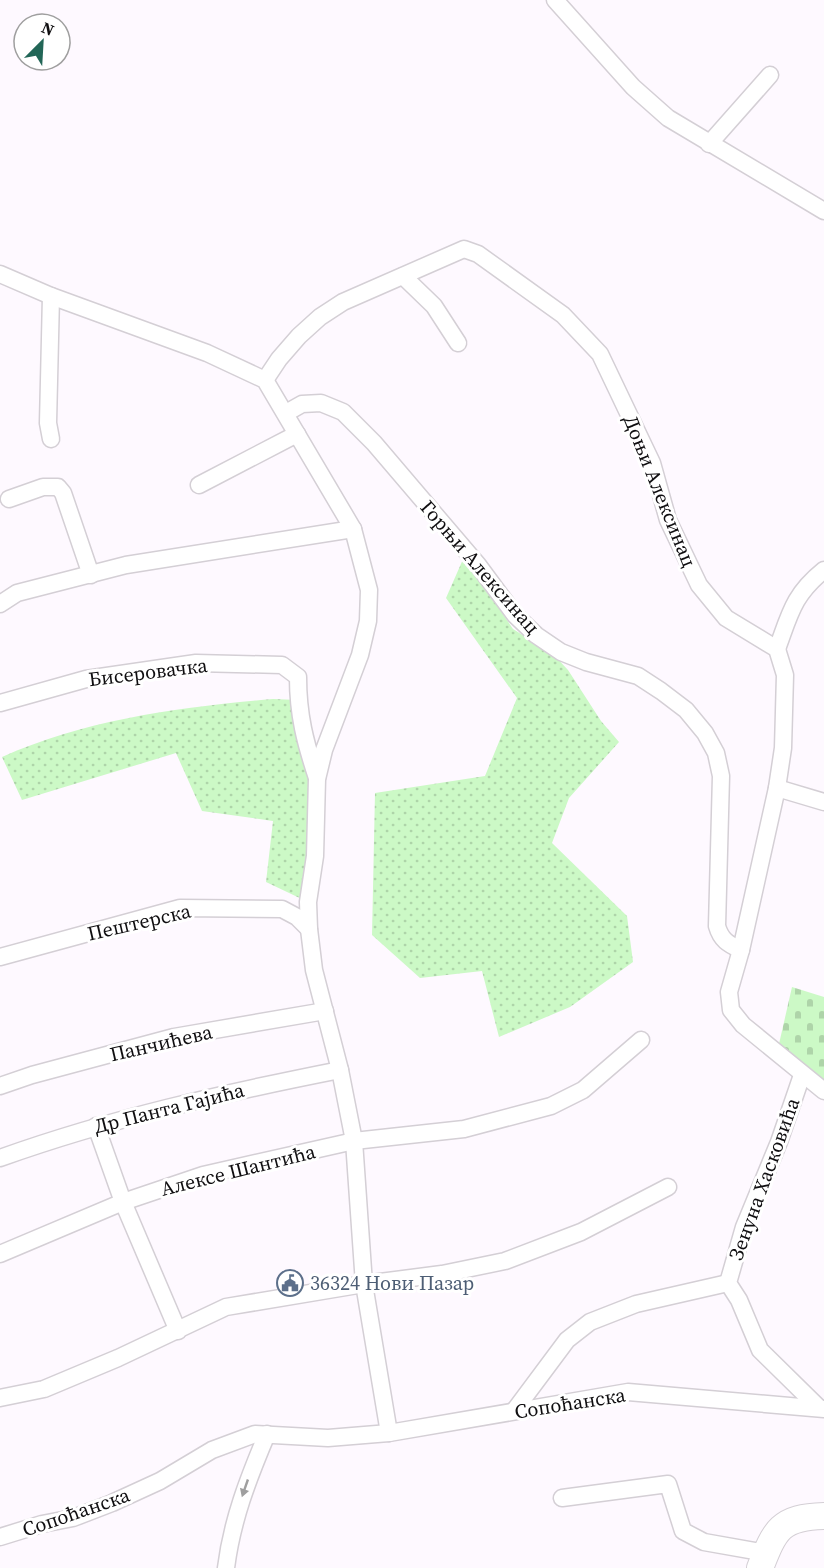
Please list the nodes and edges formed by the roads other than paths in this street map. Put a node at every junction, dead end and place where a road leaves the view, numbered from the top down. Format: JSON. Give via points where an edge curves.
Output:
{"nodes":[{"id":1,"x":555,"y":0,"type":"edge"},
{"id":2,"x":770,"y":75,"type":"dead end"},
{"id":3,"x":709,"y":144,"type":"junction"},
{"id":4,"x":824,"y":211,"type":"edge"},
{"id":5,"x":0,"y":274,"type":"edge"},
{"id":6,"x":403,"y":276,"type":"junction"},
{"id":7,"x":51,"y":296,"type":"junction"},
{"id":8,"x":458,"y":343,"type":"dead end"},
{"id":9,"x":265,"y":380,"type":"junction"},
{"id":10,"x":286,"y":413,"type":"junction"},
{"id":11,"x":297,"y":434,"type":"junction"},
{"id":12,"x":51,"y":439,"type":"dead end"},
{"id":13,"x":199,"y":485,"type":"dead end"},
{"id":14,"x":9,"y":499,"type":"dead end"},
{"id":15,"x":353,"y":529,"type":"junction"},
{"id":16,"x":824,"y":570,"type":"edge"},
{"id":17,"x":91,"y":575,"type":"junction"},
{"id":18,"x":0,"y":604,"type":"edge"},
{"id":19,"x":777,"y":650,"type":"junction"},
{"id":20,"x":0,"y":703,"type":"edge"},
{"id":21,"x":317,"y":779,"type":"junction"},
{"id":22,"x":777,"y":788,"type":"junction"},
{"id":23,"x":824,"y":802,"type":"edge"},
{"id":24,"x":309,"y":929,"type":"junction"},
{"id":25,"x":741,"y":950,"type":"junction"},
{"id":26,"x":0,"y":957,"type":"edge"},
{"id":27,"x":326,"y":1011,"type":"junction"},
{"id":28,"x":640,"y":1040,"type":"dead end"},
{"id":29,"x":340,"y":1070,"type":"junction"},
{"id":30,"x":802,"y":1075,"type":"junction"},
{"id":31,"x":0,"y":1086,"type":"edge"},
{"id":32,"x":824,"y":1091,"type":"edge"},
{"id":33,"x":96,"y":1126,"type":"junction"},
{"id":34,"x":354,"y":1142,"type":"junction"},
{"id":35,"x":0,"y":1158,"type":"edge"},
{"id":36,"x":668,"y":1187,"type":"dead end"},
{"id":37,"x":123,"y":1202,"type":"junction"},
{"id":38,"x":0,"y":1254,"type":"edge"},
{"id":39,"x":728,"y":1283,"type":"junction"},
{"id":40,"x":364,"y":1284,"type":"junction"},
{"id":41,"x":178,"y":1331,"type":"junction"},
{"id":42,"x":0,"y":1398,"type":"edge"},
{"id":43,"x":821,"y":1408,"type":"edge"},
{"id":44,"x":514,"y":1411,"type":"junction"},
{"id":45,"x":389,"y":1433,"type":"junction"},
{"id":46,"x":267,"y":1434,"type":"junction"},
{"id":47,"x":562,"y":1498,"type":"dead end"},
{"id":48,"x":824,"y":1516,"type":"edge"},
{"id":49,"x":0,"y":1537,"type":"edge"},
{"id":50,"x":763,"y":1561,"type":"edge"},
{"id":51,"x":226,"y":1568,"type":"edge"}],
"edges":[{"from":1,"to":3,"type":"street","via":[[635,89],[668,118]]},
{"from":2,"to":3,"type":"street"},
{"from":3,"to":4,"type":"street"},
{"from":5,"to":7,"type":"street"},
{"from":6,"to":8,"type":"street","via":[[434,306]]},
{"from":6,"to":9,"type":"street","via":[[320,317],[279,359]]},
{"from":6,"to":19,"type":"street","name":"Доњи Алексинац","via":[[464,249],[478,254],[563,315],[600,354],[652,462],[668,520],[699,585],[726,618]]},
{"from":7,"to":9,"type":"street","via":[[207,354]]},
{"from":7,"to":12,"type":"street"},
{"from":9,"to":10,"type":"street"},
{"from":10,"to":11,"type":"street"},
{"from":10,"to":25,"type":"street","name":"Горњи Алексинац","via":[[302,404],[321,403],[343,412],[374,443],[478,565],[515,615],[536,635],[561,652],[638,676],[686,710],[716,753],[721,776],[717,926],[725,942]]},
{"from":11,"to":13,"type":"street"},
{"from":11,"to":15,"type":"street"},
{"from":14,"to":17,"type":"street","via":[[44,487],[58,487]]},
{"from":15,"to":17,"type":"street","via":[[126,565]]},
{"from":15,"to":21,"type":"street","via":[[369,590],[368,621]]},
{"from":16,"to":19,"type":"street","via":[[795,601]]},
{"from":17,"to":18,"type":"street","via":[[16,593]]},
{"from":19,"to":22,"type":"street","via":[[785,675],[783,748]]},
{"from":20,"to":21,"type":"street","name":"Бисеровачка","via":[[86,679],[195,663],[282,665],[298,676],[304,738]]},
{"from":21,"to":24,"type":"street"},
{"from":22,"to":23,"type":"street"},
{"from":22,"to":25,"type":"street"},
{"from":24,"to":26,"type":"street","name":"Пештерска","via":[[297,916],[282,909],[180,908]]},
{"from":24,"to":27,"type":"street","via":[[314,970]]},
{"from":25,"to":30,"type":"street","via":[[729,992],[731,1010]]},
{"from":27,"to":29,"type":"street"},
{"from":27,"to":31,"type":"street","name":"Панчићева","via":[[174,1037]]},
{"from":28,"to":34,"type":"street","name":"Алексе Шантића","via":[[583,1090],[550,1106],[464,1129]]},
{"from":29,"to":33,"type":"street","name":"Др Панта Гајића","via":[[229,1092]]},
{"from":29,"to":34,"type":"street"},
{"from":30,"to":32,"type":"street"},
{"from":30,"to":39,"type":"street","name":"Зенуна Хасковића","via":[[744,1227]]},
{"from":33,"to":35,"type":"street","name":"Др Панта Гајића"},
{"from":33,"to":37,"type":"street"},
{"from":34,"to":37,"type":"street","name":"Алексе Шантића","via":[[203,1175]]},
{"from":34,"to":40,"type":"street"},
{"from":36,"to":40,"type":"street","via":[[581,1232],[505,1261],[442,1275]]},
{"from":37,"to":38,"type":"street","name":"Алексе Шантића"},
{"from":37,"to":41,"type":"street"},
{"from":39,"to":43,"type":"street","name":"Зенуна Хасковића","via":[[760,1350]]},
{"from":39,"to":44,"type":"street","name":"Зенуна Хасковића","via":[[636,1304],[590,1322],[567,1340]]},
{"from":40,"to":41,"type":"street","via":[[226,1307]]},
{"from":40,"to":45,"type":"street"},
{"from":41,"to":42,"type":"street","via":[[44,1389]]},
{"from":43,"to":44,"type":"street","name":"Сопоћанска","via":[[628,1392]]},
{"from":44,"to":45,"type":"street","name":"Сопоћанска"},
{"from":45,"to":46,"type":"street","name":"Сопоћанска","via":[[328,1438]]},
{"from":46,"to":49,"type":"street","name":"Сопоћанска","via":[[255,1434],[212,1450],[147,1487],[89,1513]]},
{"from":46,"to":51,"type":"street","one_way":true,"via":[[244,1488]]},
{"from":47,"to":50,"type":"street","via":[[668,1484],[683,1531]]},
{"from":48,"to":50,"type":"main road","via":[[798,1518],[779,1530]]}]}
